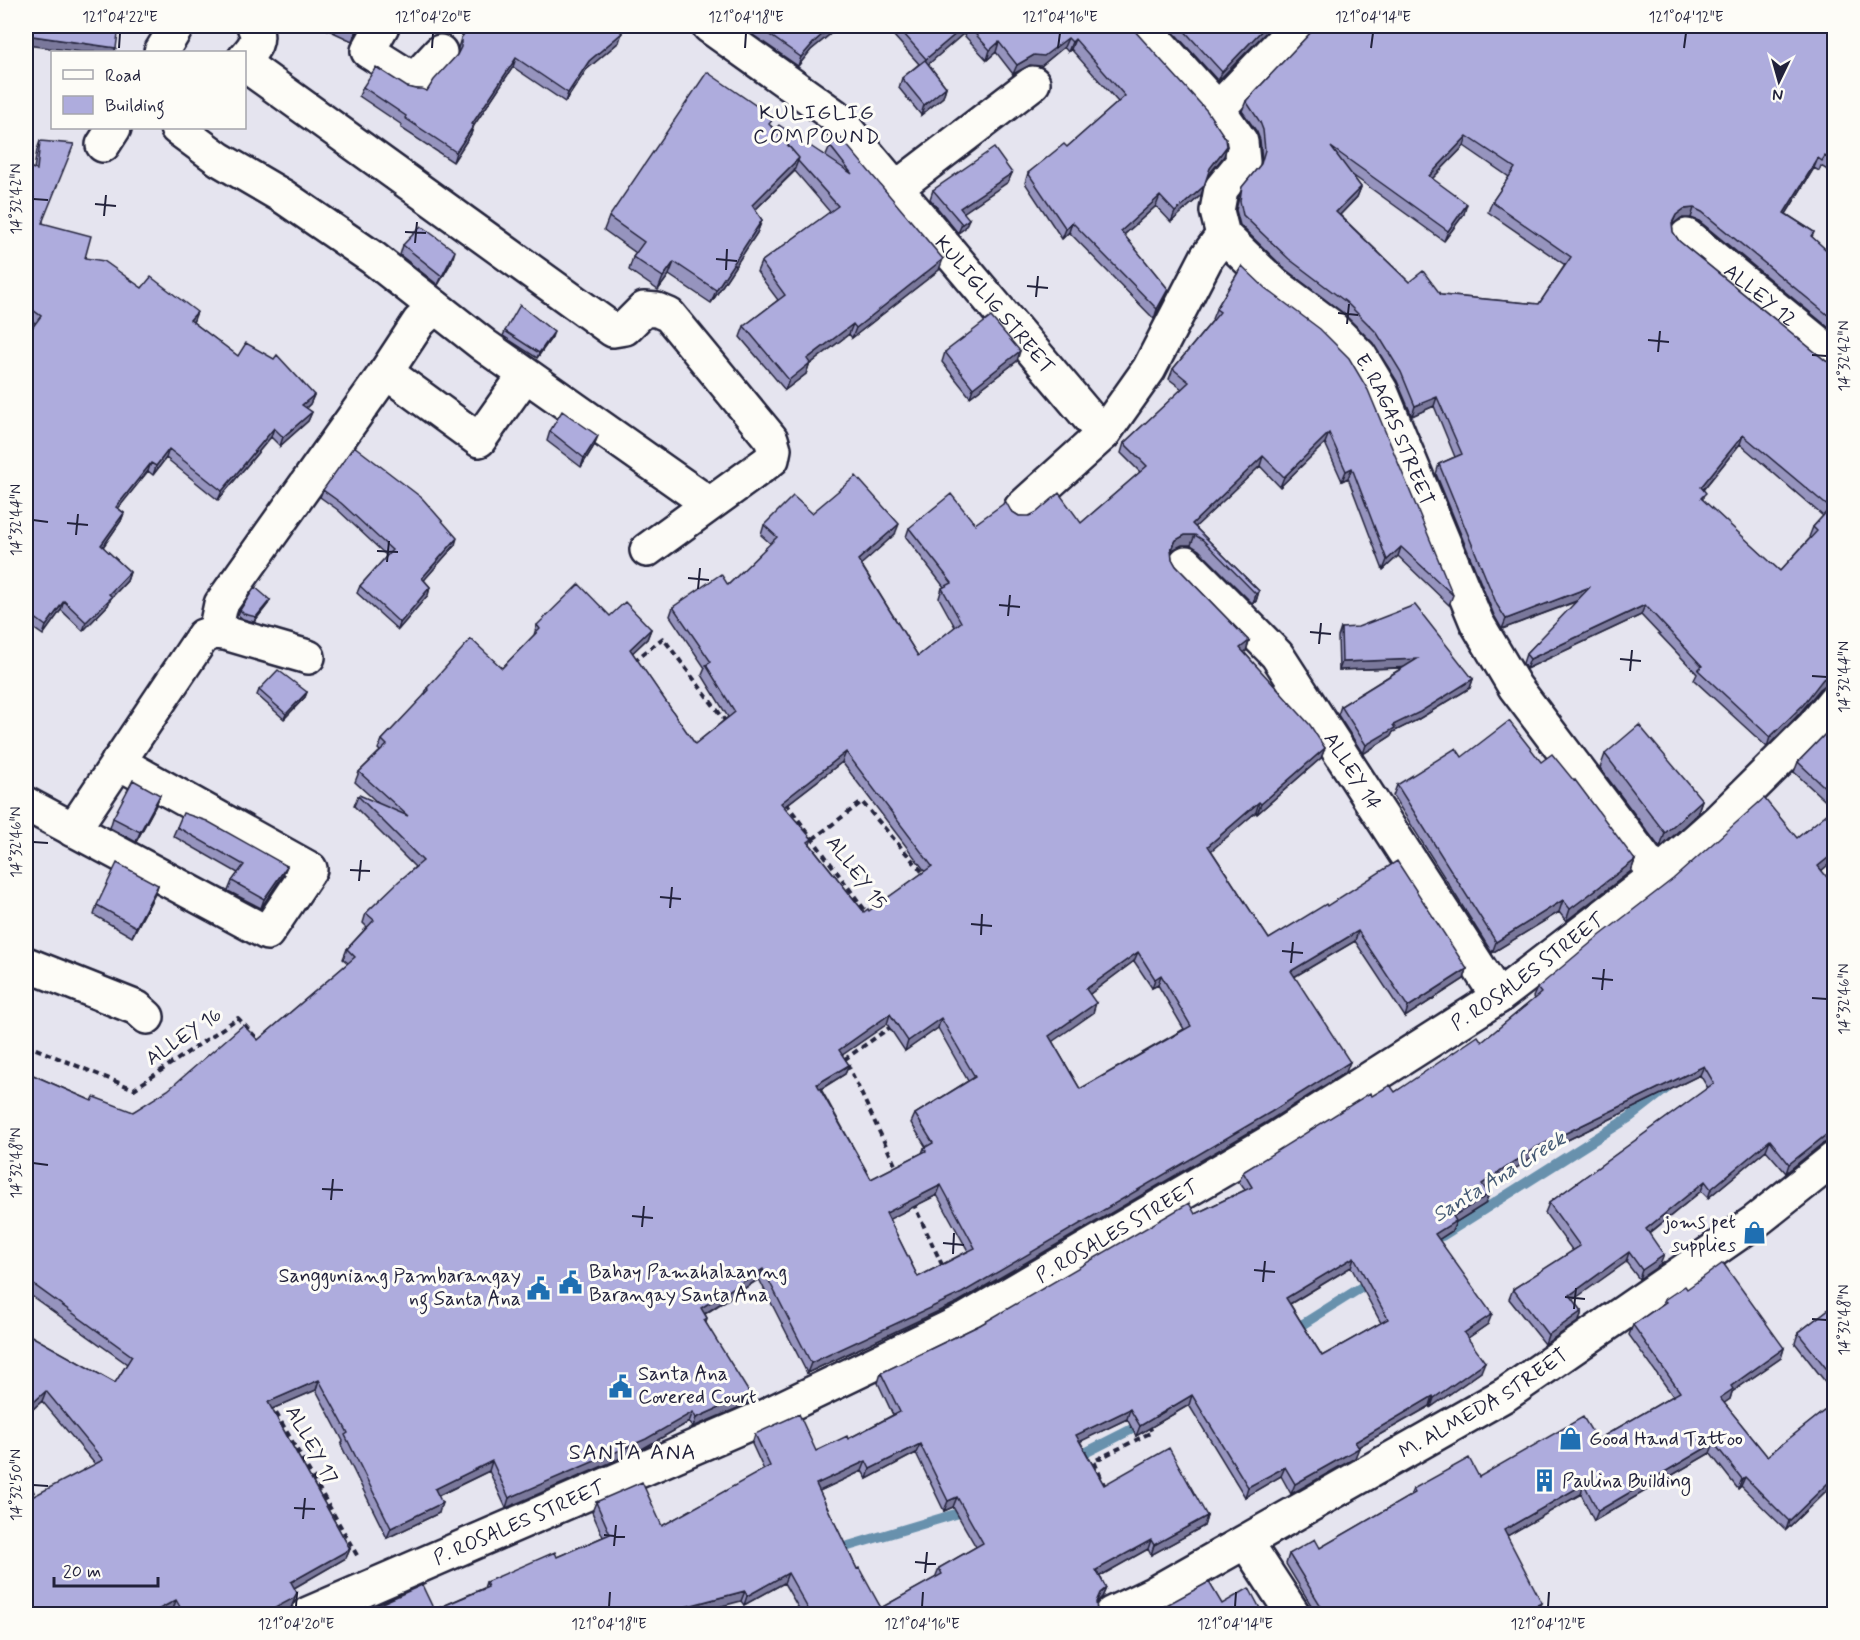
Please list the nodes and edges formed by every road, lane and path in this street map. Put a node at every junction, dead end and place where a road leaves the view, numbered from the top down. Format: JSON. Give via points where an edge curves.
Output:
{"nodes":[{"id":1,"x":177,"y":26,"type":"edge"},
{"id":2,"x":254,"y":26,"type":"edge"},
{"id":3,"x":382,"y":26,"type":"edge"},
{"id":4,"x":709,"y":26,"type":"edge"},
{"id":5,"x":1143,"y":26,"type":"edge"},
{"id":6,"x":1297,"y":26,"type":"edge"},
{"id":7,"x":162,"y":51,"type":"edge"},
{"id":8,"x":440,"y":52,"type":"dead end"},
{"id":9,"x":246,"y":56,"type":"edge"},
{"id":10,"x":246,"y":65,"type":"edge"},
{"id":11,"x":1033,"y":83,"type":"dead end"},
{"id":12,"x":1218,"y":109,"type":"junction"},
{"id":13,"x":178,"y":129,"type":"edge"},
{"id":14,"x":896,"y":188,"type":"junction"},
{"id":15,"x":1223,"y":235,"type":"junction"},
{"id":16,"x":1687,"y":236,"type":"dead end"},
{"id":17,"x":435,"y":307,"type":"junction"},
{"id":18,"x":1834,"y":356,"type":"edge"},
{"id":19,"x":386,"y":372,"type":"junction"},
{"id":20,"x":525,"y":375,"type":"junction"},
{"id":21,"x":1103,"y":434,"type":"junction"},
{"id":22,"x":708,"y":503,"type":"junction"},
{"id":23,"x":1021,"y":508,"type":"dead end"},
{"id":24,"x":647,"y":549,"type":"dead end"},
{"id":25,"x":1186,"y":563,"type":"dead end"},
{"id":26,"x":215,"y":632,"type":"junction"},
{"id":27,"x":308,"y":657,"type":"dead end"},
{"id":28,"x":626,"y":667,"type":"edge"},
{"id":29,"x":1834,"y":701,"type":"edge"},
{"id":30,"x":732,"y":730,"type":"edge"},
{"id":31,"x":118,"y":762,"type":"junction"},
{"id":32,"x":780,"y":795,"type":"edge"},
{"id":33,"x":26,"y":804,"type":"edge"},
{"id":34,"x":73,"y":830,"type":"junction"},
{"id":35,"x":813,"y":839,"type":"junction"},
{"id":36,"x":1657,"y":875,"type":"junction"},
{"id":37,"x":929,"y":880,"type":"edge"},
{"id":38,"x":868,"y":914,"type":"edge"},
{"id":39,"x":26,"y":964,"type":"edge"},
{"id":40,"x":1498,"y":997,"type":"junction"},
{"id":41,"x":147,"y":1017,"type":"dead end"},
{"id":42,"x":893,"y":1025,"type":"edge"},
{"id":43,"x":26,"y":1045,"type":"edge"},
{"id":44,"x":262,"y":1045,"type":"edge"},
{"id":45,"x":1834,"y":1159,"type":"edge"},
{"id":46,"x":901,"y":1178,"type":"edge"},
{"id":47,"x":911,"y":1200,"type":"edge"},
{"id":48,"x":967,"y":1319,"type":"junction"},
{"id":49,"x":269,"y":1401,"type":"edge"},
{"id":50,"x":1147,"y":1424,"type":"edge"},
{"id":51,"x":26,"y":1479,"type":"edge"},
{"id":52,"x":1106,"y":1491,"type":"edge"},
{"id":53,"x":36,"y":1500,"type":"edge"},
{"id":54,"x":1246,"y":1542,"type":"junction"},
{"id":55,"x":374,"y":1586,"type":"junction"},
{"id":56,"x":308,"y":1614,"type":"edge"},
{"id":57,"x":1111,"y":1614,"type":"edge"},
{"id":58,"x":1293,"y":1614,"type":"edge"}],
"edges":[{"from":1,"to":7,"type":"street"},
{"from":2,"to":9,"type":"street","via":[[258,33],[256,44]]},
{"from":3,"to":8,"type":"street","via":[[368,51],[414,80]]},
{"from":4,"to":14,"type":"street","name":"KULIGLIG STREET","via":[[835,116]]},
{"from":5,"to":12,"type":"street"},
{"from":6,"to":12,"type":"street"},
{"from":10,"to":22,"type":"street","via":[[613,330],[625,328],[644,309],[669,315],[771,439],[774,449],[772,459]]},
{"from":11,"to":14,"type":"street"},
{"from":12,"to":15,"type":"street","via":[[1241,141],[1243,162],[1221,189],[1217,211]]},
{"from":13,"to":17,"type":"street","via":[[373,258]]},
{"from":14,"to":21,"type":"street","name":"KULIGLIG STREET"},
{"from":15,"to":21,"type":"street","via":[[1207,256],[1149,369]]},
{"from":15,"to":36,"type":"street","name":"E. RAGAS STREET","via":[[1360,356],[1381,391],[1477,623],[1515,687]]},
{"from":16,"to":18,"type":"street","name":"ALLEY 12"},
{"from":17,"to":19,"type":"street","via":[[419,322]]},
{"from":17,"to":20,"type":"street"},
{"from":19,"to":20,"type":"street","via":[[479,440]]},
{"from":19,"to":26,"type":"street","via":[[221,604]]},
{"from":20,"to":22,"type":"street"},
{"from":21,"to":23,"type":"street"},
{"from":22,"to":24,"type":"street"},
{"from":25,"to":40,"type":"street","name":"ALLEY 14","via":[[1277,655]]},
{"from":26,"to":27,"type":"street"},
{"from":26,"to":31,"type":"street","via":[[203,636]]},
{"from":28,"to":30,"type":"path","via":[[663,638]]},
{"from":29,"to":36,"type":"street","name":"P. ROSALES STREET","via":[[1727,813]]},
{"from":31,"to":34,"type":"street"},
{"from":31,"to":34,"type":"street","via":[[310,869],[267,933]]},
{"from":32,"to":35,"type":"path","name":"ALLEY 15"},
{"from":33,"to":34,"type":"street"},
{"from":35,"to":37,"type":"path","via":[[862,802]]},
{"from":35,"to":38,"type":"path","name":"ALLEY 15"},
{"from":36,"to":40,"type":"street","name":"P. ROSALES STREET"},
{"from":39,"to":41,"type":"street","via":[[137,1008]]},
{"from":40,"to":48,"type":"street","name":"P. ROSALES STREET","via":[[1277,1138]]},
{"from":42,"to":46,"type":"path","via":[[845,1059]]},
{"from":43,"to":44,"type":"path","name":"ALLEY 16","via":[[134,1089],[238,1018]]},
{"from":45,"to":54,"type":"street","name":"M. ALMEDA STREET","via":[[1756,1221],[1506,1394]]},
{"from":47,"to":48,"type":"path"},
{"from":48,"to":55,"type":"street","name":"P. ROSALES STREET","via":[[759,1419]]},
{"from":49,"to":55,"type":"path","name":"ALLEY 17"},
{"from":50,"to":52,"type":"path","via":[[1152,1432],[1094,1461]]},
{"from":51,"to":53,"type":"path"},
{"from":54,"to":57,"type":"street","name":"M. ALMEDA STREET"},
{"from":54,"to":58,"type":"street"},
{"from":55,"to":56,"type":"street","name":"P. ROSALES STREET"}]}
